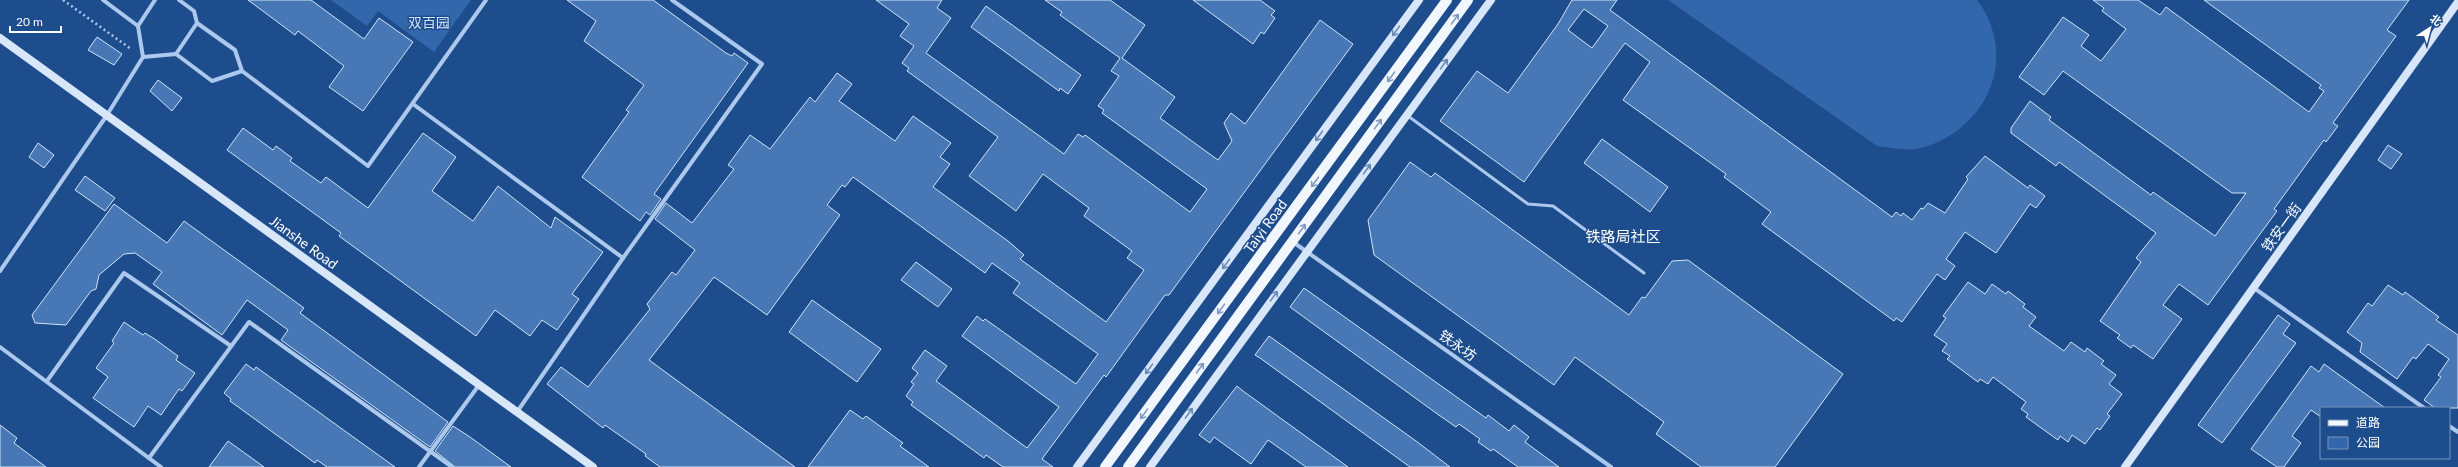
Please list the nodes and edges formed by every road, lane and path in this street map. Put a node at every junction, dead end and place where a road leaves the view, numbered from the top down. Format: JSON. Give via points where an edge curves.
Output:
{"nodes":[{"id":1,"x":63,"y":0,"type":"edge"},
{"id":2,"x":103,"y":0,"type":"edge"},
{"id":3,"x":155,"y":0,"type":"edge"},
{"id":4,"x":179,"y":0,"type":"edge"},
{"id":5,"x":486,"y":0,"type":"edge"},
{"id":6,"x":672,"y":0,"type":"edge"},
{"id":7,"x":1419,"y":0,"type":"edge"},
{"id":8,"x":1447,"y":0,"type":"edge"},
{"id":9,"x":1468,"y":0,"type":"edge"},
{"id":10,"x":1490,"y":0,"type":"edge"},
{"id":11,"x":2458,"y":2,"type":"edge"},
{"id":12,"x":197,"y":23,"type":"junction"},
{"id":13,"x":138,"y":26,"type":"junction"},
{"id":14,"x":0,"y":38,"type":"edge"},
{"id":15,"x":176,"y":54,"type":"junction"},
{"id":16,"x":143,"y":57,"type":"junction"},
{"id":17,"x":242,"y":71,"type":"junction"},
{"id":18,"x":414,"y":104,"type":"junction"},
{"id":19,"x":107,"y":115,"type":"junction"},
{"id":20,"x":1407,"y":115,"type":"junction"},
{"id":21,"x":1292,"y":242,"type":"junction"},
{"id":22,"x":1306,"y":252,"type":"junction"},
{"id":23,"x":623,"y":258,"type":"junction"},
{"id":24,"x":0,"y":271,"type":"edge"},
{"id":25,"x":1644,"y":273,"type":"dead end"},
{"id":26,"x":2254,"y":288,"type":"junction"},
{"id":27,"x":231,"y":346,"type":"junction"},
{"id":28,"x":0,"y":347,"type":"edge"},
{"id":29,"x":47,"y":381,"type":"junction"},
{"id":30,"x":479,"y":384,"type":"junction"},
{"id":31,"x":2423,"y":407,"type":"edge"},
{"id":32,"x":517,"y":412,"type":"junction"},
{"id":33,"x":430,"y":451,"type":"junction"},
{"id":34,"x":149,"y":458,"type":"junction"},
{"id":35,"x":161,"y":467,"type":"edge"},
{"id":36,"x":419,"y":467,"type":"edge"},
{"id":37,"x":452,"y":467,"type":"edge"},
{"id":38,"x":593,"y":467,"type":"edge"},
{"id":39,"x":1077,"y":467,"type":"edge"},
{"id":40,"x":1105,"y":467,"type":"edge"},
{"id":41,"x":1128,"y":467,"type":"edge"},
{"id":42,"x":1150,"y":467,"type":"edge"},
{"id":43,"x":1611,"y":467,"type":"edge"},
{"id":44,"x":2125,"y":467,"type":"edge"}],
"edges":[{"from":1,"to":16,"type":"path"},
{"from":2,"to":13,"type":"street"},
{"from":3,"to":13,"type":"street"},
{"from":4,"to":12,"type":"street","via":[[194,11]]},
{"from":5,"to":18,"type":"street"},
{"from":6,"to":23,"type":"street","via":[[762,64]]},
{"from":7,"to":39,"type":"street","one_way":true},
{"from":8,"to":40,"type":"main road","name":"Taiyi Road","one_way":true},
{"from":21,"to":9,"type":"main road","one_way":true},
{"from":20,"to":10,"type":"street","one_way":true},
{"from":11,"to":26,"type":"street","name":"铁安一街"},
{"from":12,"to":15,"type":"street"},
{"from":12,"to":17,"type":"street","via":[[235,50]]},
{"from":13,"to":16,"type":"street"},
{"from":14,"to":19,"type":"street","name":"Jianshe Road"},
{"from":15,"to":16,"type":"street"},
{"from":15,"to":17,"type":"street","via":[[212,81]]},
{"from":16,"to":19,"type":"street"},
{"from":17,"to":18,"type":"street","via":[[368,166]]},
{"from":18,"to":23,"type":"street"},
{"from":19,"to":24,"type":"street"},
{"from":19,"to":30,"type":"street","name":"Jianshe Road"},
{"from":22,"to":20,"type":"street","one_way":true},
{"from":20,"to":25,"type":"lane","via":[[1528,204],[1553,206]]},
{"from":21,"to":22,"type":"street","name":"铁永坊"},
{"from":41,"to":21,"type":"main road","one_way":true},
{"from":42,"to":22,"type":"street","one_way":true},
{"from":22,"to":43,"type":"street","name":"铁永坊"},
{"from":23,"to":32,"type":"street"},
{"from":26,"to":31,"type":"street"},
{"from":26,"to":44,"type":"street","name":"铁安一街"},
{"from":27,"to":29,"type":"street","via":[[124,273]]},
{"from":27,"to":33,"type":"street","via":[[249,322]]},
{"from":27,"to":34,"type":"street"},
{"from":28,"to":29,"type":"street"},
{"from":29,"to":34,"type":"street"},
{"from":30,"to":32,"type":"street","name":"Jianshe Road"},
{"from":30,"to":33,"type":"street"},
{"from":32,"to":38,"type":"street","name":"Jianshe Road"},
{"from":33,"to":36,"type":"street"},
{"from":33,"to":37,"type":"street"},
{"from":34,"to":35,"type":"street"}]}
